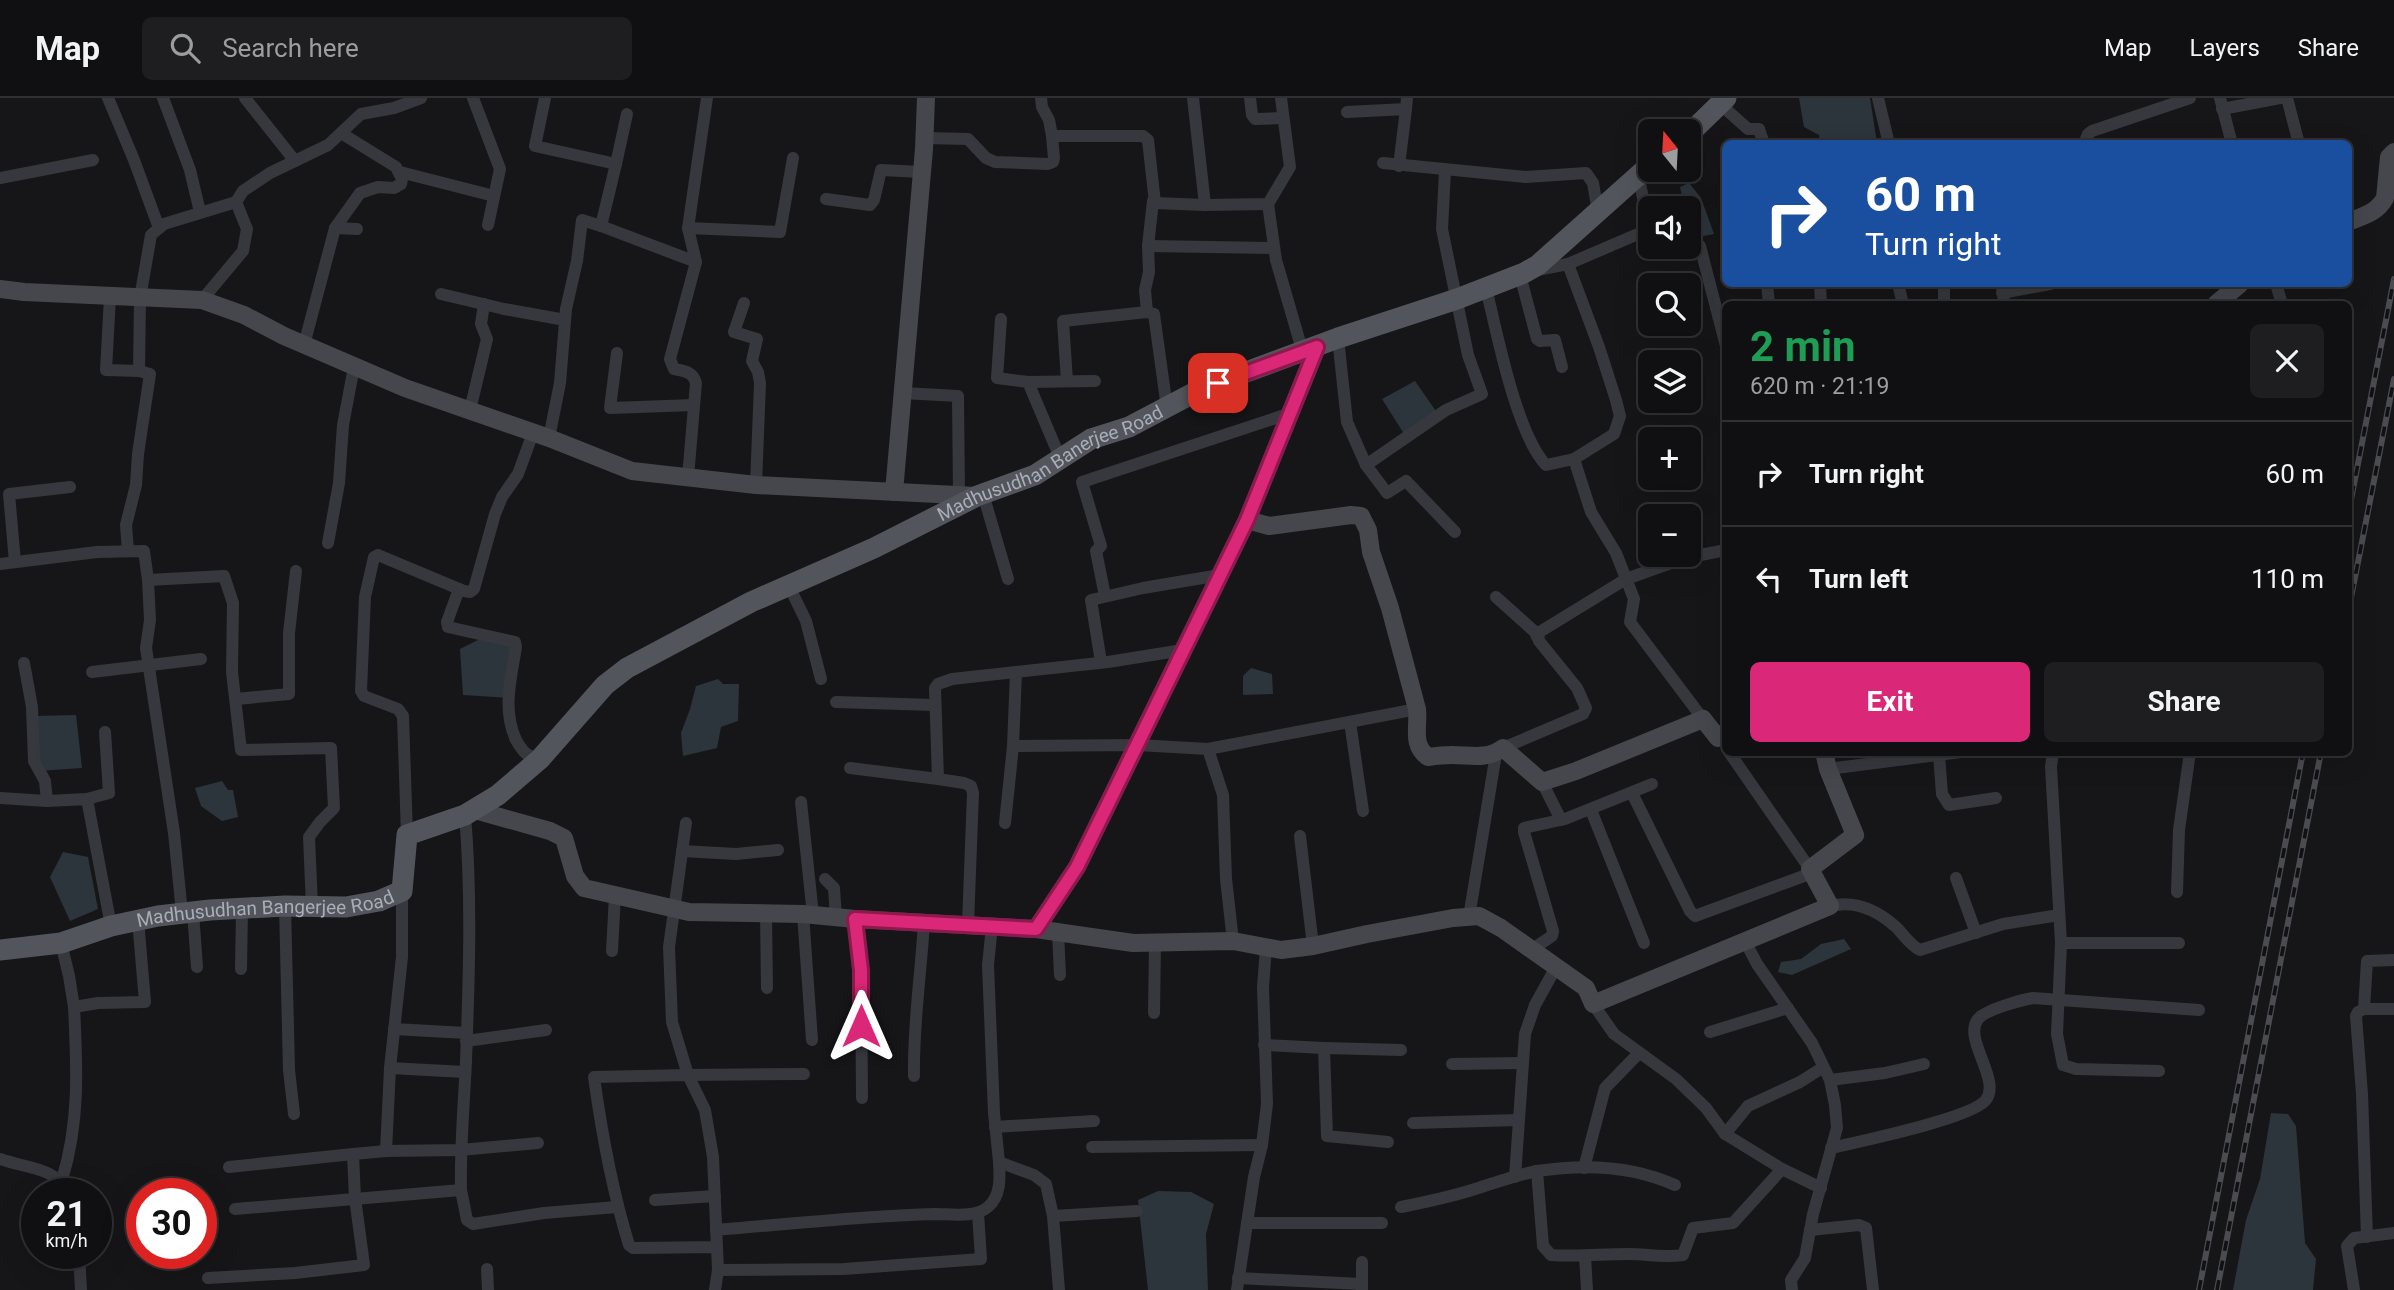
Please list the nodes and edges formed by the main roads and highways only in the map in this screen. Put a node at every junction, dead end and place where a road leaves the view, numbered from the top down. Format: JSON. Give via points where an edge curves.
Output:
{"nodes":[{"id":1,"x":1723,"y":101,"type":"edge"},
{"id":2,"x":1701,"y":122,"type":"edge"},
{"id":3,"x":1638,"y":175,"type":"edge"},
{"id":4,"x":407,"y":835,"type":"joint"},
{"id":5,"x":0,"y":950,"type":"edge"}],
"edges":[{"from":1,"to":2,"type":"main road"},
{"from":3,"to":4,"type":"main road","name":"Madhusudhan Banerjee Road","via":[[1522,274],[1203,388],[1129,426],[1091,439],[1023,480],[973,495],[873,548],[751,602],[627,668],[605,685],[540,759],[508,787],[470,812]]},
{"from":4,"to":5,"type":"main road","name":"Madhusudhan Bangerjee Road","via":[[402,891],[360,905],[188,913],[111,926],[61,943]]}]}
